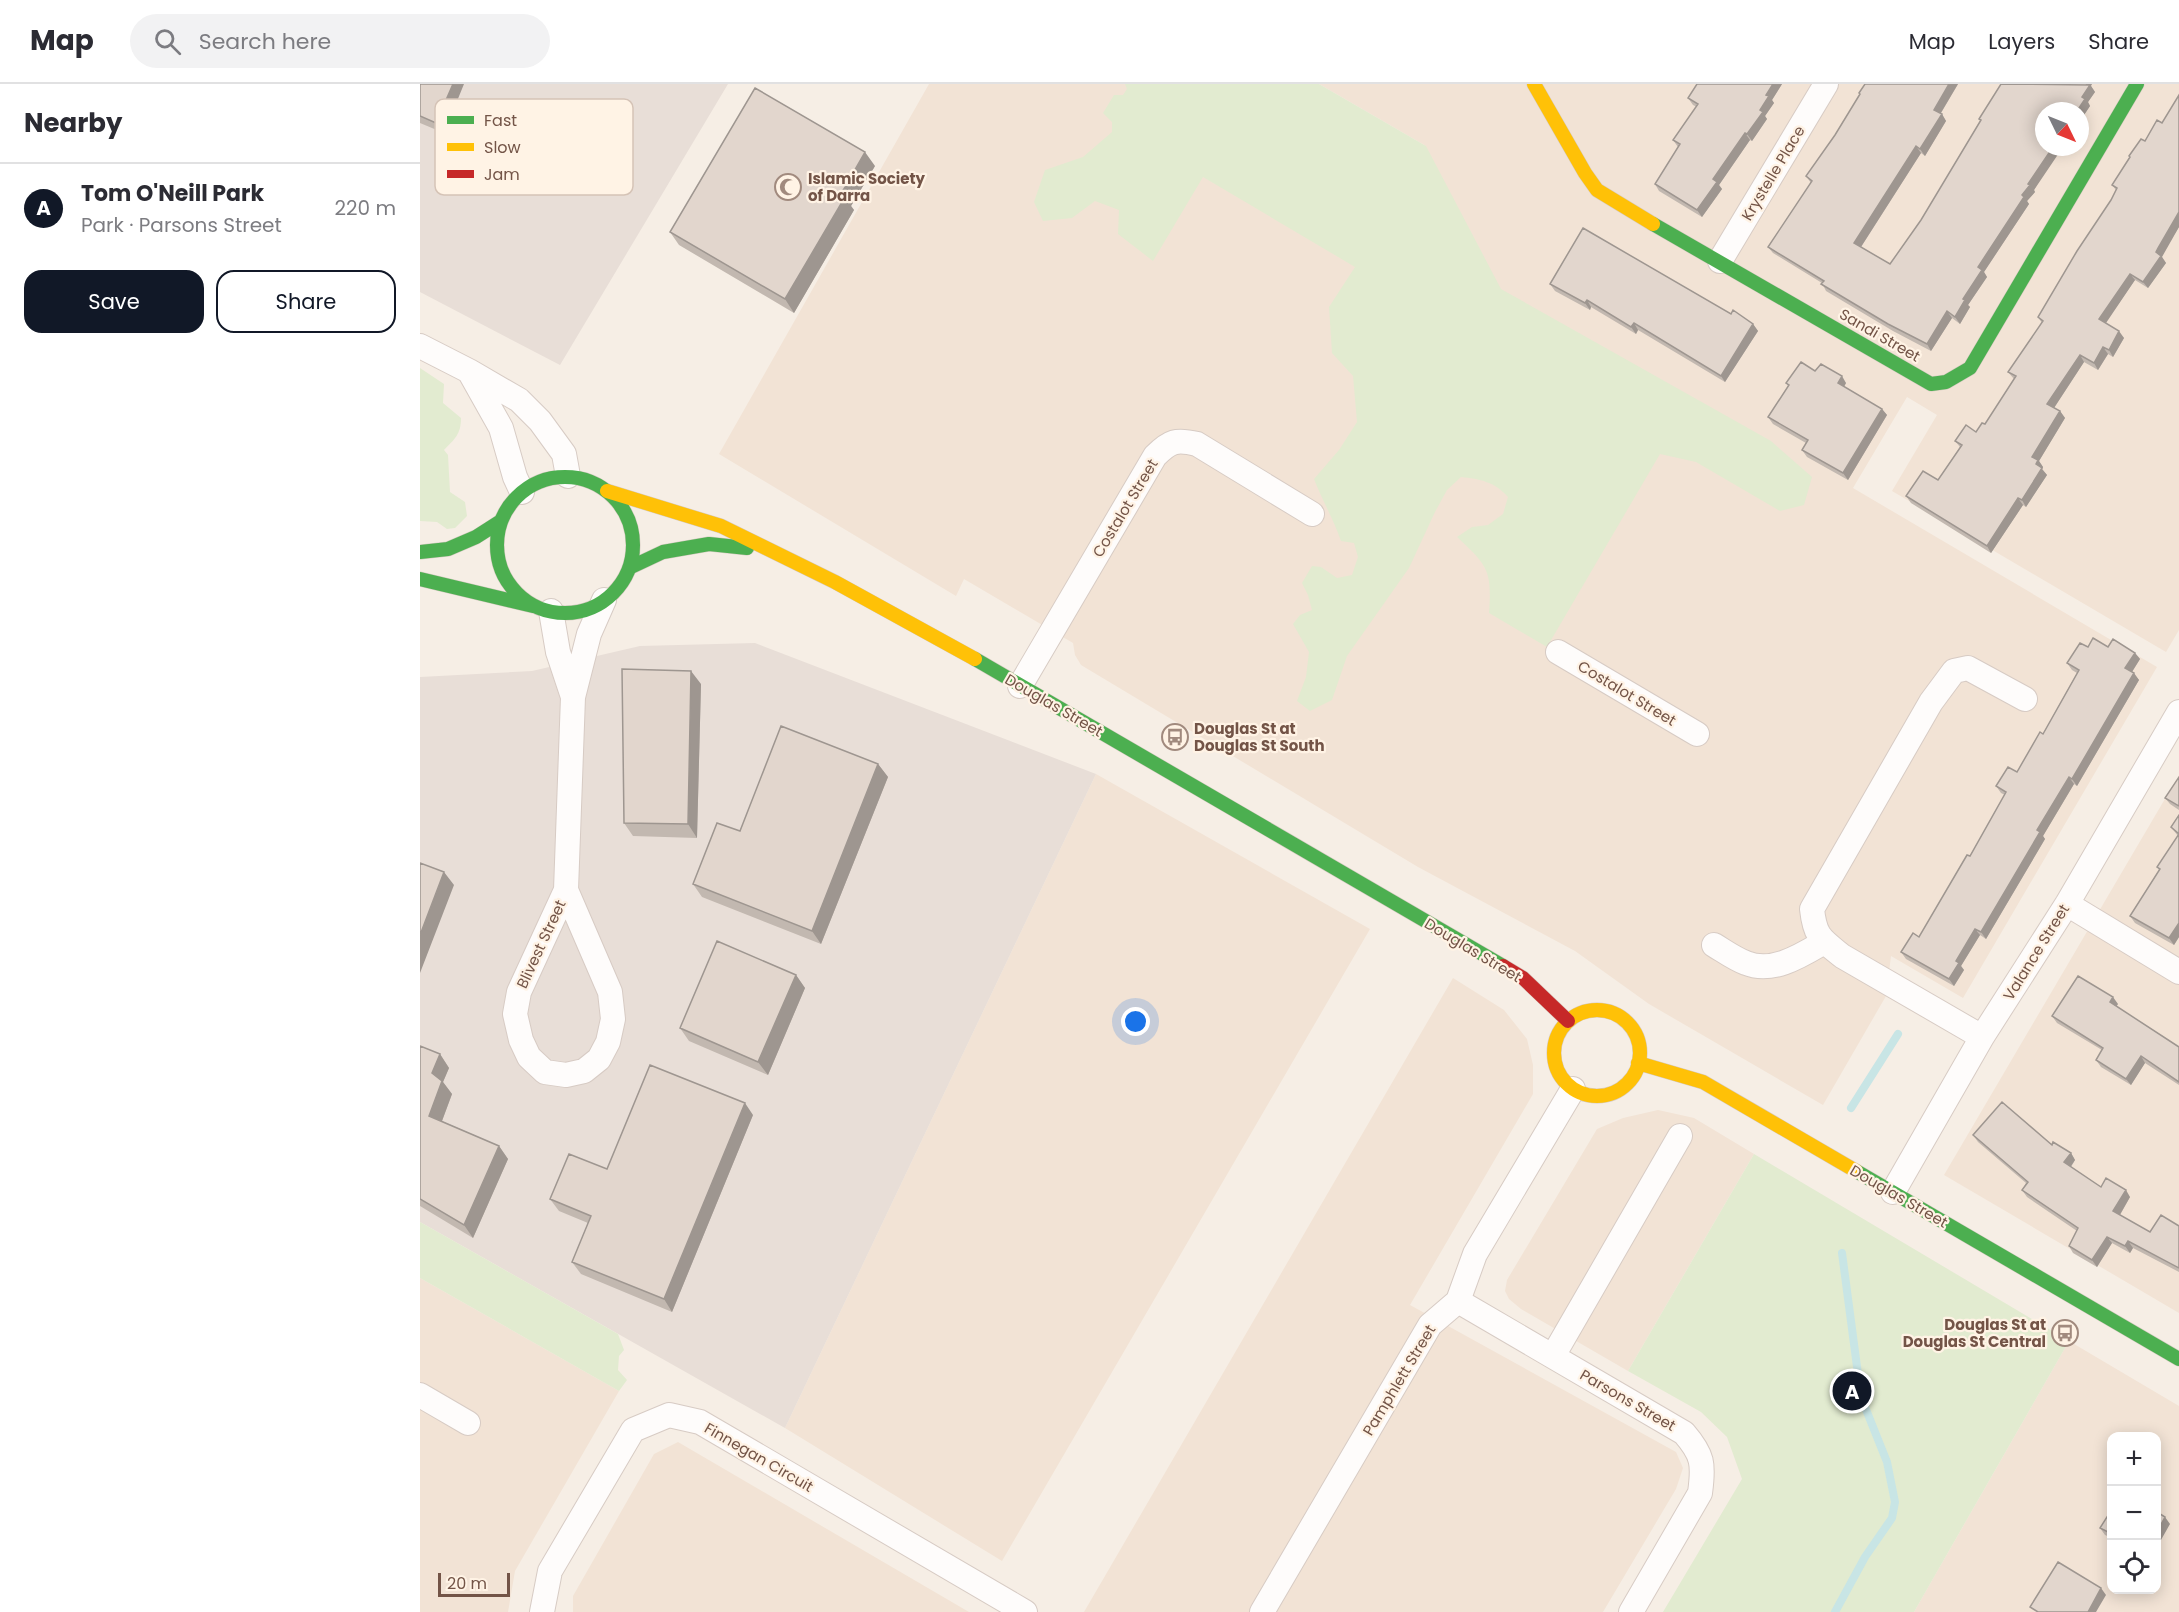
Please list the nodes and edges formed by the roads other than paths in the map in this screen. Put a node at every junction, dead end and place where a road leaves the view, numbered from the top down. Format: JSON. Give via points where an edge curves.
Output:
{"nodes":[{"id":1,"x":1534,"y":84,"type":"edge"},
{"id":2,"x":1826,"y":84,"type":"edge"},
{"id":3,"x":2137,"y":84,"type":"edge"},
{"id":4,"x":1720,"y":261,"type":"junction"},
{"id":5,"x":420,"y":346,"type":"edge"},
{"id":6,"x":469,"y":370,"type":"junction"},
{"id":7,"x":568,"y":476,"type":"junction"},
{"id":8,"x":607,"y":490,"type":"junction"},
{"id":9,"x":522,"y":492,"type":"junction"},
{"id":10,"x":1312,"y":514,"type":"dead end"},
{"id":11,"x":501,"y":521,"type":"junction"},
{"id":12,"x":770,"y":550,"type":"junction"},
{"id":13,"x":420,"y":552,"type":"edge"},
{"id":14,"x":629,"y":568,"type":"junction"},
{"id":15,"x":420,"y":579,"type":"edge"},
{"id":16,"x":604,"y":600,"type":"junction"},
{"id":17,"x":544,"y":609,"type":"junction"},
{"id":18,"x":1558,"y":652,"type":"dead end"},
{"id":19,"x":1020,"y":686,"type":"junction"},
{"id":20,"x":573,"y":697,"type":"junction"},
{"id":21,"x":2025,"y":699,"type":"dead end"},
{"id":22,"x":2179,"y":712,"type":"edge"},
{"id":23,"x":1697,"y":734,"type":"dead end"},
{"id":24,"x":566,"y":890,"type":"junction"},
{"id":25,"x":2067,"y":904,"type":"junction"},
{"id":26,"x":1824,"y":942,"type":"junction"},
{"id":27,"x":1713,"y":945,"type":"dead end"},
{"id":28,"x":2179,"y":972,"type":"edge"},
{"id":29,"x":1568,"y":1021,"type":"junction"},
{"id":30,"x":1982,"y":1037,"type":"junction"},
{"id":31,"x":1638,"y":1063,"type":"junction"},
{"id":32,"x":1573,"y":1089,"type":"junction"},
{"id":33,"x":1680,"y":1136,"type":"dead end"},
{"id":34,"x":1893,"y":1192,"type":"junction"},
{"id":35,"x":1458,"y":1301,"type":"junction"},
{"id":36,"x":1552,"y":1356,"type":"junction"},
{"id":37,"x":2179,"y":1359,"type":"edge"},
{"id":38,"x":420,"y":1395,"type":"edge"},
{"id":39,"x":468,"y":1422,"type":"dead end"},
{"id":40,"x":542,"y":1612,"type":"edge"},
{"id":41,"x":1025,"y":1612,"type":"edge"},
{"id":42,"x":1262,"y":1612,"type":"edge"},
{"id":43,"x":1631,"y":1612,"type":"edge"}],
"edges":[{"from":1,"to":4,"type":"main road","name":"Sandi Street","via":[[1597,190]]},
{"from":2,"to":4,"type":"street","name":"Krystelle Place"},
{"from":3,"to":4,"type":"main road","name":"Sandi Street","via":[[1970,368],[1946,382],[1930,384]]},
{"from":5,"to":6,"type":"street"},
{"from":6,"to":7,"type":"street","via":[[519,400],[540,421],[564,454]]},
{"from":6,"to":9,"type":"street","via":[[501,428]]},
{"from":7,"to":8,"type":"main road"},
{"from":7,"to":9,"type":"main road","via":[[543,480]]},
{"from":8,"to":12,"type":"main road","name":"Douglas Street","via":[[721,526]]},
{"from":8,"to":14,"type":"main road","via":[[621,506],[630,526],[633,547]]},
{"from":9,"to":11,"type":"main road"},
{"from":10,"to":19,"type":"street","name":"Costalot Street","via":[[1197,444],[1168,443],[1155,456]]},
{"from":11,"to":13,"type":"main road","via":[[448,549]]},
{"from":11,"to":17,"type":"main road","via":[[497,546],[502,572],[517,592]]},
{"from":12,"to":14,"type":"main road","name":"Douglas Street","via":[[709,544],[663,552]]},
{"from":12,"to":19,"type":"main road","name":"Douglas Street"},
{"from":14,"to":16,"type":"main road","via":[[619,586]]},
{"from":15,"to":17,"type":"main road"},
{"from":16,"to":17,"type":"main road","via":[[588,609],[569,612]]},
{"from":16,"to":20,"type":"street","name":"Blivest Street","via":[[589,634]]},
{"from":17,"to":20,"type":"street","name":"Blivest Street"},
{"from":18,"to":23,"type":"street","name":"Costalot Street"},
{"from":19,"to":29,"type":"main road","name":"Douglas Street","via":[[1523,978]]},
{"from":20,"to":24,"type":"street","name":"Blivest Street"},
{"from":21,"to":26,"type":"street","via":[[1968,668],[1954,671],[1946,679],[1812,909],[1814,928]]},
{"from":22,"to":25,"type":"street","name":"Valance Street"},
{"from":24,"to":24,"type":"street","name":"Blivest Street","via":[[610,992],[614,1018],[599,1059],[584,1071],[566,1075],[545,1072],[529,1058],[515,1014],[519,992]]},
{"from":25,"to":28,"type":"street"},
{"from":25,"to":30,"type":"street","name":"Valance Street"},
{"from":26,"to":27,"type":"street","via":[[1796,958],[1764,967],[1747,964]]},
{"from":26,"to":30,"type":"street"},
{"from":29,"to":31,"type":"main road","via":[[1588,1011],[1619,1016],[1634,1032]]},
{"from":29,"to":32,"type":"main road","via":[[1557,1037],[1554,1056],[1560,1075]]},
{"from":30,"to":34,"type":"street","name":"Valance Street"},
{"from":31,"to":32,"type":"main road","via":[[1631,1078],[1612,1093],[1596,1096]]},
{"from":31,"to":34,"type":"main road","name":"Douglas Street","via":[[1703,1082]]},
{"from":32,"to":35,"type":"street","name":"Pamphlett Street","via":[[1475,1254]]},
{"from":33,"to":36,"type":"street"},
{"from":34,"to":37,"type":"main road","name":"Douglas Street"},
{"from":35,"to":36,"type":"street","name":"Parsons Street"},
{"from":35,"to":42,"type":"street","name":"Pamphlett Street","via":[[1430,1325]]},
{"from":36,"to":43,"type":"street","name":"Parsons Street","via":[[1684,1433],[1698,1450],[1703,1473],[1700,1493]]},
{"from":38,"to":39,"type":"street"},
{"from":40,"to":41,"type":"street","name":"Finnegan Circuit","via":[[550,1571],[633,1430],[669,1415],[700,1422]]}]}
